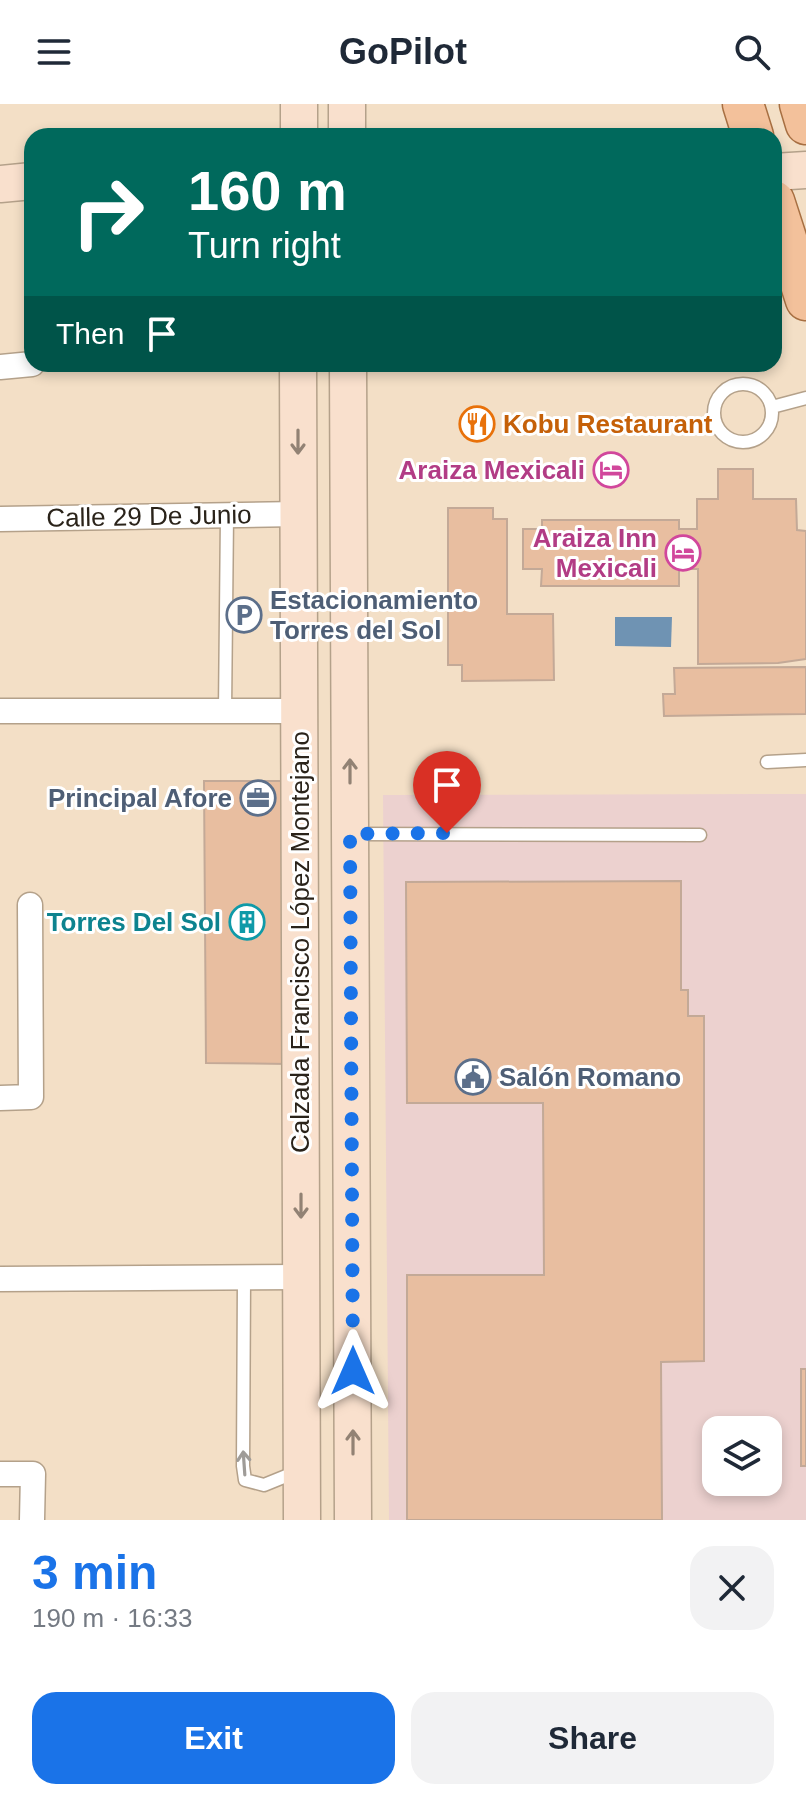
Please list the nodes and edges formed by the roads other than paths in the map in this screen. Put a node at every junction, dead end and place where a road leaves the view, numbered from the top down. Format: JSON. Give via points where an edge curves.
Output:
{"nodes":[{"id":1,"x":299,"y":104,"type":"edge"},
{"id":2,"x":347,"y":104,"type":"edge"},
{"id":3,"x":743,"y":104,"type":"edge"},
{"id":4,"x":800,"y":104,"type":"edge"},
{"id":5,"x":806,"y":124,"type":"edge"},
{"id":6,"x":299,"y":128,"type":"edge"},
{"id":7,"x":347,"y":128,"type":"edge"},
{"id":8,"x":750,"y":128,"type":"edge"},
{"id":9,"x":806,"y":170,"type":"edge"},
{"id":10,"x":782,"y":172,"type":"edge"},
{"id":11,"x":24,"y":182,"type":"edge"},
{"id":12,"x":0,"y":184,"type":"edge"},
{"id":13,"x":782,"y":226,"type":"edge"},
{"id":14,"x":806,"y":300,"type":"edge"},
{"id":15,"x":24,"y":365,"type":"edge"},
{"id":16,"x":0,"y":367,"type":"edge"},
{"id":17,"x":298,"y":372,"type":"edge"},
{"id":18,"x":348,"y":372,"type":"edge"},
{"id":19,"x":806,"y":398,"type":"edge"},
{"id":20,"x":772,"y":407,"type":"junction"},
{"id":21,"x":298,"y":514,"type":"junction"},
{"id":22,"x":227,"y":515,"type":"junction"},
{"id":23,"x":0,"y":519,"type":"edge"},
{"id":24,"x":0,"y":711,"type":"edge"},
{"id":25,"x":225,"y":711,"type":"junction"},
{"id":26,"x":299,"y":711,"type":"junction"},
{"id":27,"x":806,"y":760,"type":"edge"},
{"id":28,"x":767,"y":762,"type":"dead end"},
{"id":29,"x":350,"y":834,"type":"junction"},
{"id":30,"x":700,"y":835,"type":"dead end"},
{"id":31,"x":30,"y":905,"type":"dead end"},
{"id":32,"x":301,"y":1082,"type":"junction"},
{"id":33,"x":0,"y":1098,"type":"edge"},
{"id":34,"x":352,"y":1185,"type":"junction"},
{"id":35,"x":301,"y":1277,"type":"junction"},
{"id":36,"x":244,"y":1278,"type":"junction"},
{"id":37,"x":0,"y":1279,"type":"edge"},
{"id":38,"x":302,"y":1469,"type":"junction"},
{"id":39,"x":0,"y":1474,"type":"edge"},
{"id":40,"x":304,"y":1518,"type":"edge"},
{"id":41,"x":32,"y":1520,"type":"edge"},
{"id":42,"x":353,"y":1520,"type":"edge"}],
"edges":[{"from":1,"to":6,"type":"main road"},
{"from":2,"to":7,"type":"main road"},
{"from":3,"to":8,"type":"main road"},
{"from":4,"to":5,"type":"main road"},
{"from":9,"to":10,"type":"main road"},
{"from":11,"to":12,"type":"main road"},
{"from":13,"to":14,"type":"main road"},
{"from":15,"to":16,"type":"street"},
{"from":17,"to":21,"type":"main road","name":"Calzada Francisco López Montejano","one_way":true},
{"from":29,"to":18,"type":"main road","name":"Calzada Francisco López Montejano","one_way":true},
{"from":19,"to":20,"type":"lane"},
{"from":20,"to":20,"type":"lane","via":[[754,386],[740,384],[717,400],[717,427],[726,438],[754,441],[772,421]]},
{"from":21,"to":22,"type":"street","name":"Calle 29 De Junio"},
{"from":21,"to":26,"type":"main road","name":"Calzada Francisco López Montejano"},
{"from":22,"to":23,"type":"street","name":"Calle 29 De Junio"},
{"from":22,"to":25,"type":"lane"},
{"from":24,"to":25,"type":"street"},
{"from":25,"to":26,"type":"street"},
{"from":26,"to":32,"type":"main road","name":"Calzada Francisco López Montejano"},
{"from":27,"to":28,"type":"lane"},
{"from":29,"to":30,"type":"lane"},
{"from":29,"to":34,"type":"main road","name":"Calzada Francisco López Montejano"},
{"from":31,"to":33,"type":"street","via":[[31,1097]]},
{"from":32,"to":34,"type":"main road","via":[[326,1091],[338,1161]]},
{"from":32,"to":35,"type":"main road","name":"Calzada Francisco López Montejano","one_way":true},
{"from":42,"to":34,"type":"main road","name":"Calzada Francisco López Montejano","one_way":true},
{"from":35,"to":36,"type":"street"},
{"from":35,"to":38,"type":"main road","name":"Calzada Francisco López Montejano"},
{"from":36,"to":37,"type":"street"},
{"from":38,"to":36,"type":"lane","one_way":true,"via":[[264,1485],[245,1480]]},
{"from":38,"to":40,"type":"main road","name":"Calzada Francisco López Montejano"},
{"from":39,"to":41,"type":"street","via":[[33,1474]]}]}
